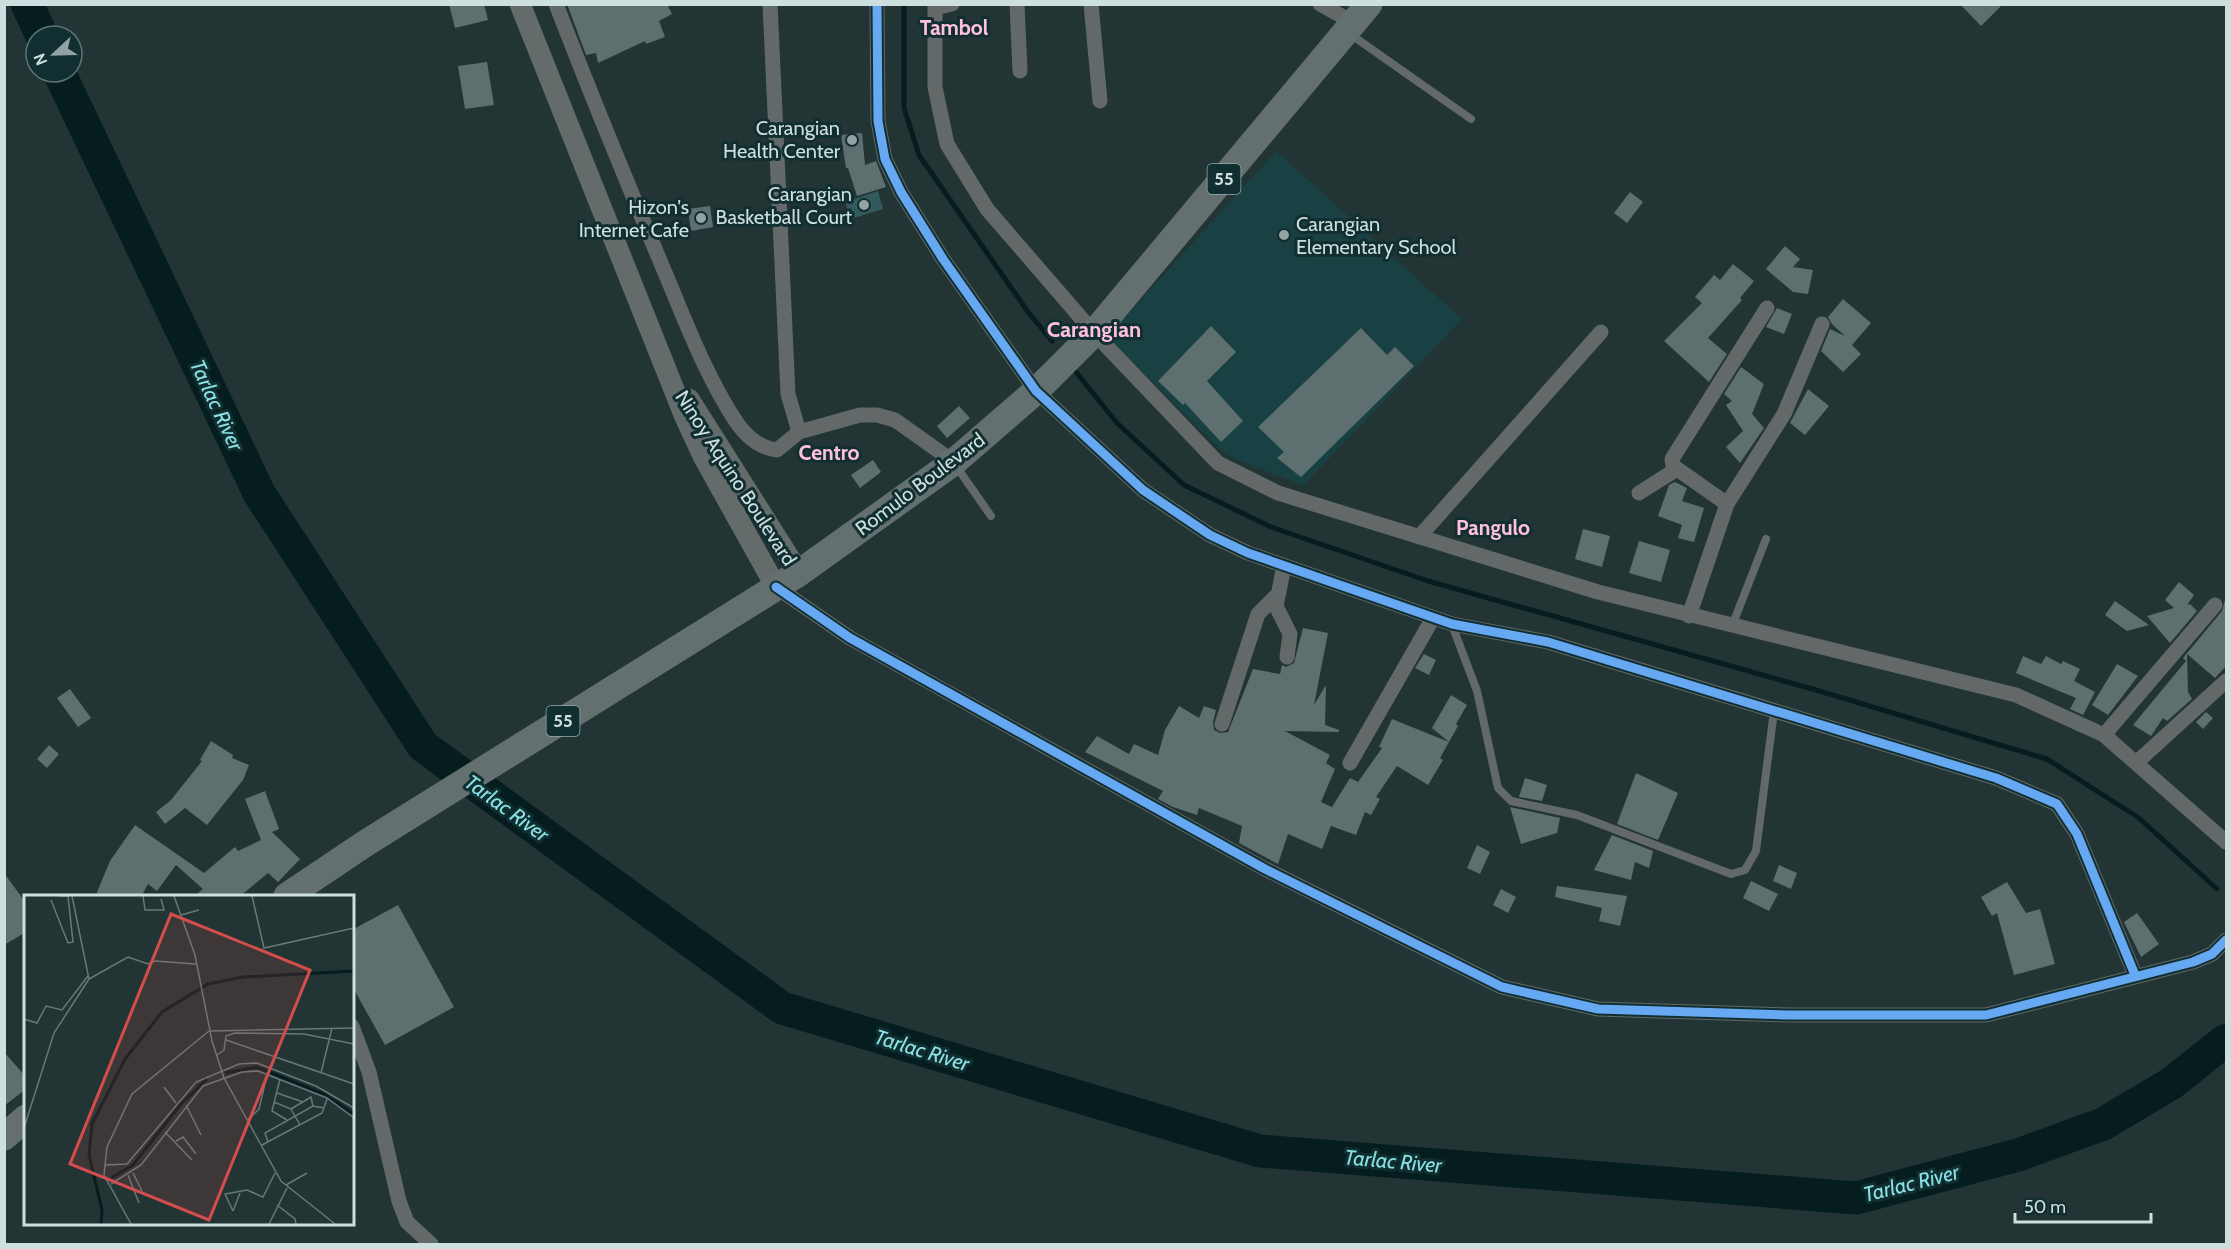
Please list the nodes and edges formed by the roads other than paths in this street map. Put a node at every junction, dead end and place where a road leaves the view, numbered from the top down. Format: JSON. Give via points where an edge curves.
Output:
{"nodes":[{"id":1,"x":520,"y":4,"type":"edge"},
{"id":2,"x":556,"y":4,"type":"edge"},
{"id":3,"x":770,"y":4,"type":"edge"},
{"id":4,"x":877,"y":4,"type":"edge"},
{"id":5,"x":952,"y":4,"type":"edge"},
{"id":6,"x":1017,"y":4,"type":"edge"},
{"id":7,"x":1091,"y":4,"type":"edge"},
{"id":8,"x":1320,"y":4,"type":"edge"},
{"id":9,"x":935,"y":6,"type":"edge"},
{"id":10,"x":1357,"y":20,"type":"edge"},
{"id":11,"x":1020,"y":71,"type":"dead end"},
{"id":12,"x":1100,"y":101,"type":"dead end"},
{"id":13,"x":1471,"y":119,"type":"dead end"},
{"id":14,"x":1767,"y":308,"type":"dead end"},
{"id":15,"x":1822,"y":324,"type":"dead end"},
{"id":16,"x":1602,"y":332,"type":"dead end"},
{"id":17,"x":1094,"y":333,"type":"junction"},
{"id":18,"x":674,"y":383,"type":"junction"},
{"id":19,"x":1036,"y":391,"type":"junction"},
{"id":20,"x":800,"y":432,"type":"junction"},
{"id":21,"x":954,"y":462,"type":"junction"},
{"id":22,"x":1677,"y":469,"type":"junction"},
{"id":23,"x":1639,"y":493,"type":"dead end"},
{"id":24,"x":1728,"y":504,"type":"junction"},
{"id":25,"x":991,"y":516,"type":"dead end"},
{"id":26,"x":1419,"y":537,"type":"junction"},
{"id":27,"x":1766,"y":539,"type":"dead end"},
{"id":28,"x":1284,"y":566,"type":"junction"},
{"id":29,"x":799,"y":573,"type":"junction"},
{"id":30,"x":767,"y":593,"type":"junction"},
{"id":31,"x":1279,"y":593,"type":"junction"},
{"id":32,"x":2215,"y":605,"type":"dead end"},
{"id":33,"x":1689,"y":616,"type":"junction"},
{"id":34,"x":1433,"y":618,"type":"junction"},
{"id":35,"x":1452,"y":624,"type":"junction"},
{"id":36,"x":1732,"y":626,"type":"junction"},
{"id":37,"x":1287,"y":657,"type":"dead end"},
{"id":38,"x":2226,"y":681,"type":"edge"},
{"id":39,"x":1774,"y":711,"type":"junction"},
{"id":40,"x":1222,"y":724,"type":"dead end"},
{"id":41,"x":2104,"y":735,"type":"junction"},
{"id":42,"x":2137,"y":762,"type":"junction"},
{"id":43,"x":1350,"y":763,"type":"dead end"},
{"id":44,"x":2226,"y":842,"type":"edge"},
{"id":45,"x":298,"y":893,"type":"edge"},
{"id":46,"x":2226,"y":940,"type":"edge"},
{"id":47,"x":2135,"y":975,"type":"junction"},
{"id":48,"x":354,"y":1031,"type":"edge"},
{"id":49,"x":24,"y":1121,"type":"edge"},
{"id":50,"x":4,"y":1137,"type":"edge"},
{"id":51,"x":431,"y":1245,"type":"edge"}],
"edges":[{"from":1,"to":18,"type":"main road","name":"Ninoy Aquino Boulevard"},
{"from":2,"to":20,"type":"street","via":[[615,157],[716,387],[738,424],[765,449],[777,450]]},
{"from":3,"to":20,"type":"street","via":[[788,394]]},
{"from":4,"to":19,"type":"street","via":[[878,120],[885,159],[943,259]]},
{"from":5,"to":9,"type":"street"},
{"from":6,"to":11,"type":"street"},
{"from":7,"to":12,"type":"street"},
{"from":8,"to":10,"type":"street"},
{"from":9,"to":17,"type":"street","via":[[935,87],[947,144],[987,209]]},
{"from":10,"to":13,"type":"lane"},
{"from":10,"to":17,"type":"highway","name":"Romulo Boulevard","number":"55"},
{"from":14,"to":22,"type":"street","via":[[1672,459]]},
{"from":15,"to":24,"type":"street","via":[[1784,414]]},
{"from":16,"to":26,"type":"street"},
{"from":17,"to":19,"type":"highway","name":"Romulo Boulevard","number":"55"},
{"from":17,"to":26,"type":"street","via":[[1218,463],[1278,493]]},
{"from":18,"to":29,"type":"main road","name":"Ninoy Aquino Boulevard","via":[[692,403]]},
{"from":18,"to":30,"type":"main road","name":"Ninoy Aquino Boulevard"},
{"from":19,"to":21,"type":"highway","name":"Romulo Boulevard","number":"55"},
{"from":19,"to":28,"type":"street","via":[[1143,490],[1210,535]]},
{"from":20,"to":21,"type":"street","via":[[860,415],[878,415],[895,420]]},
{"from":21,"to":25,"type":"lane"},
{"from":21,"to":29,"type":"highway","name":"Romulo Boulevard","number":"55"},
{"from":22,"to":23,"type":"street"},
{"from":22,"to":24,"type":"street"},
{"from":24,"to":33,"type":"street"},
{"from":26,"to":33,"type":"street"},
{"from":27,"to":36,"type":"lane"},
{"from":28,"to":31,"type":"street"},
{"from":28,"to":34,"type":"street"},
{"from":29,"to":30,"type":"highway","name":"Romulo Boulevard","number":"55"},
{"from":30,"to":45,"type":"highway","name":"Romulo Boulevard","number":"55","via":[[366,843]]},
{"from":30,"to":47,"type":"street","via":[[1265,869],[1502,987],[1598,1009],[1788,1015],[1986,1015]]},
{"from":31,"to":37,"type":"street","via":[[1277,611],[1291,639]]},
{"from":31,"to":40,"type":"street","via":[[1258,614]]},
{"from":32,"to":41,"type":"street"},
{"from":33,"to":36,"type":"street"},
{"from":34,"to":35,"type":"street"},
{"from":34,"to":43,"type":"street"},
{"from":35,"to":39,"type":"street","via":[[1548,642]]},
{"from":35,"to":39,"type":"lane","via":[[1477,691],[1498,788],[1503,795],[1511,801],[1577,815],[1731,874],[1745,870],[1756,851]]},
{"from":36,"to":41,"type":"street","via":[[2016,695]]},
{"from":38,"to":42,"type":"street"},
{"from":39,"to":47,"type":"street","via":[[1996,778],[2057,804],[2077,834]]},
{"from":41,"to":42,"type":"street"},
{"from":42,"to":44,"type":"street"},
{"from":46,"to":47,"type":"street","via":[[2212,954],[2193,962]]},
{"from":48,"to":51,"type":"street","via":[[369,1072],[399,1201],[407,1222]]},
{"from":49,"to":50,"type":"highway"}]}
